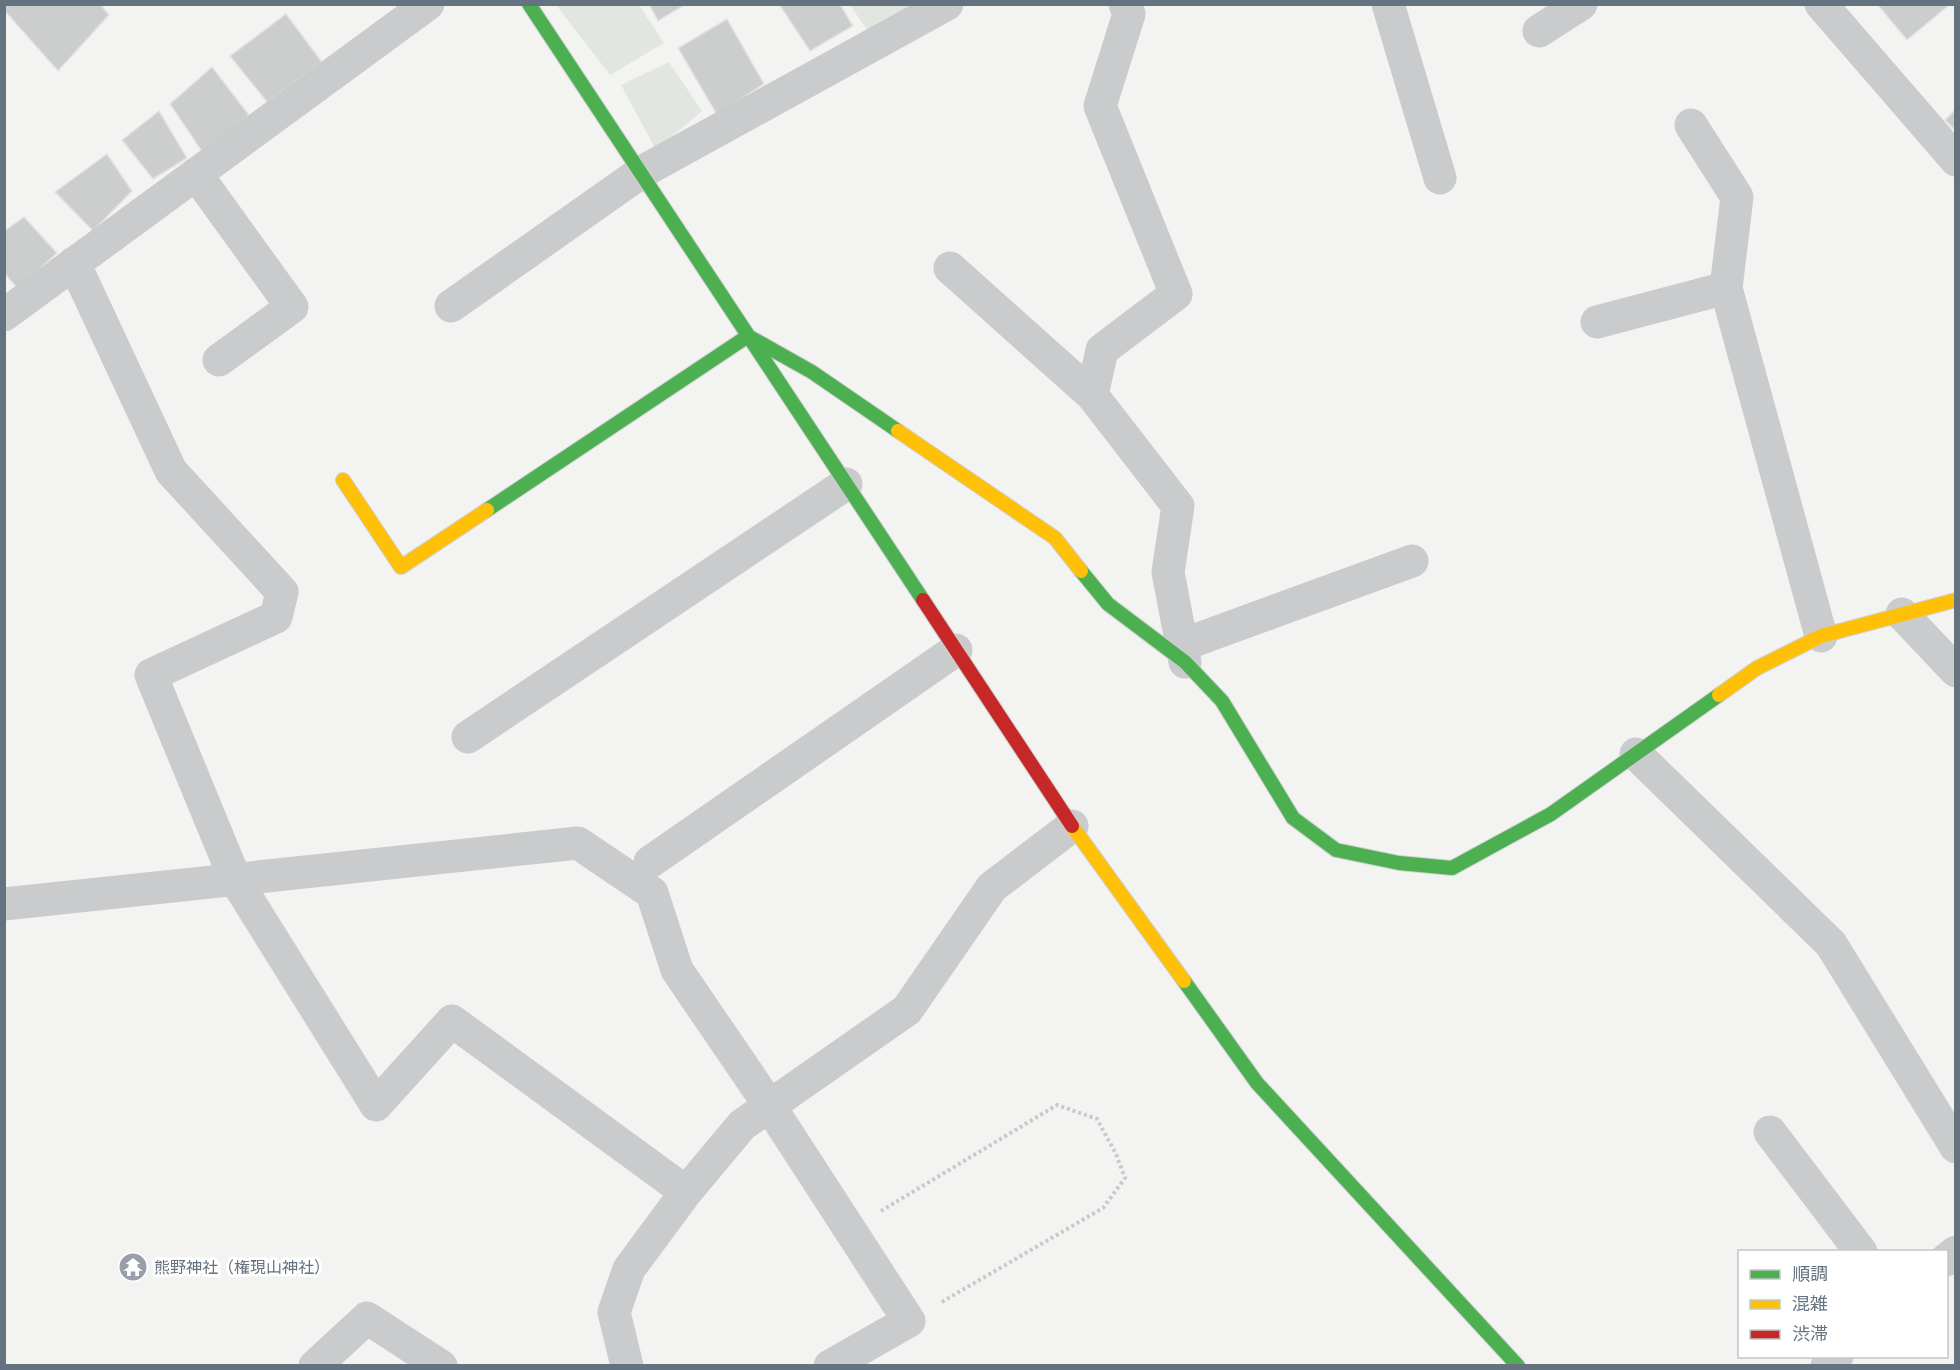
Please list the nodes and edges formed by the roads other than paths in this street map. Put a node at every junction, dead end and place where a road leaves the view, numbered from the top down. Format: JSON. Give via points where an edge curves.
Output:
{"nodes":[{"id":1,"x":428,"y":4,"type":"edge"},
{"id":2,"x":529,"y":4,"type":"edge"},
{"id":3,"x":947,"y":4,"type":"edge"},
{"id":4,"x":1125,"y":4,"type":"edge"},
{"id":5,"x":1388,"y":4,"type":"edge"},
{"id":6,"x":1581,"y":4,"type":"edge"},
{"id":7,"x":1821,"y":4,"type":"edge"},
{"id":8,"x":1539,"y":31,"type":"dead end"},
{"id":9,"x":1691,"y":125,"type":"dead end"},
{"id":10,"x":1956,"y":160,"type":"edge"},
{"id":11,"x":640,"y":173,"type":"junction"},
{"id":12,"x":196,"y":174,"type":"junction"},
{"id":13,"x":1440,"y":178,"type":"dead end"},
{"id":14,"x":74,"y":263,"type":"junction"},
{"id":15,"x":950,"y":268,"type":"dead end"},
{"id":16,"x":1726,"y":288,"type":"junction"},
{"id":17,"x":451,"y":306,"type":"dead end"},
{"id":18,"x":4,"y":315,"type":"edge"},
{"id":19,"x":1597,"y":322,"type":"dead end"},
{"id":20,"x":748,"y":336,"type":"junction"},
{"id":21,"x":219,"y":360,"type":"dead end"},
{"id":22,"x":1092,"y":395,"type":"junction"},
{"id":23,"x":343,"y":480,"type":"dead end"},
{"id":24,"x":846,"y":484,"type":"junction"},
{"id":25,"x":1412,"y":561,"type":"dead end"},
{"id":26,"x":1956,"y":600,"type":"edge"},
{"id":27,"x":1902,"y":614,"type":"junction"},
{"id":28,"x":1821,"y":636,"type":"junction"},
{"id":29,"x":956,"y":650,"type":"junction"},
{"id":30,"x":1184,"y":653,"type":"junction"},
{"id":31,"x":1956,"y":672,"type":"edge"},
{"id":32,"x":468,"y":737,"type":"dead end"},
{"id":33,"x":1636,"y":753,"type":"junction"},
{"id":34,"x":1072,"y":826,"type":"junction"},
{"id":35,"x":650,"y":862,"type":"dead end"},
{"id":36,"x":235,"y":879,"type":"junction"},
{"id":37,"x":4,"y":904,"type":"edge"},
{"id":38,"x":769,"y":1106,"type":"junction"},
{"id":39,"x":1770,"y":1131,"type":"dead end"},
{"id":40,"x":1956,"y":1147,"type":"edge"},
{"id":41,"x":686,"y":1192,"type":"junction"},
{"id":42,"x":1860,"y":1250,"type":"edge"},
{"id":43,"x":315,"y":1365,"type":"edge"},
{"id":44,"x":441,"y":1365,"type":"edge"},
{"id":45,"x":627,"y":1365,"type":"edge"},
{"id":46,"x":830,"y":1365,"type":"edge"},
{"id":47,"x":1518,"y":1365,"type":"edge"}],
"edges":[{"from":1,"to":12,"type":"street"},
{"from":2,"to":11,"type":"street"},
{"from":3,"to":11,"type":"street"},
{"from":4,"to":22,"type":"street","via":[[1129,14],[1100,106],[1176,294],[1102,350]]},
{"from":5,"to":13,"type":"street"},
{"from":6,"to":8,"type":"street"},
{"from":7,"to":10,"type":"street"},
{"from":9,"to":16,"type":"street","via":[[1737,197]]},
{"from":11,"to":17,"type":"street"},
{"from":11,"to":20,"type":"street"},
{"from":12,"to":14,"type":"street"},
{"from":12,"to":21,"type":"street","via":[[292,307]]},
{"from":14,"to":18,"type":"street"},
{"from":14,"to":36,"type":"street","via":[[171,471],[282,592],[276,617],[151,675]]},
{"from":15,"to":22,"type":"street"},
{"from":16,"to":19,"type":"street"},
{"from":16,"to":28,"type":"street"},
{"from":20,"to":23,"type":"street","via":[[401,567]]},
{"from":20,"to":24,"type":"street"},
{"from":20,"to":30,"type":"street","via":[[812,372],[1056,538],[1108,604]]},
{"from":22,"to":30,"type":"street","via":[[1178,506],[1168,573]]},
{"from":24,"to":29,"type":"street"},
{"from":24,"to":32,"type":"street"},
{"from":25,"to":30,"type":"street"},
{"from":26,"to":27,"type":"street"},
{"from":27,"to":28,"type":"street"},
{"from":27,"to":31,"type":"street"},
{"from":28,"to":33,"type":"street","via":[[1757,668]]},
{"from":29,"to":34,"type":"street"},
{"from":29,"to":35,"type":"street"},
{"from":30,"to":33,"type":"street","via":[[1222,701],[1293,818],[1336,850],[1399,863],[1452,868],[1551,814]]},
{"from":33,"to":40,"type":"street","via":[[1832,944]]},
{"from":34,"to":38,"type":"street","via":[[992,887],[907,1010]]},
{"from":34,"to":47,"type":"street","via":[[1257,1083]]},
{"from":36,"to":37,"type":"street"},
{"from":36,"to":38,"type":"street","via":[[578,843],[652,893],[677,970]]},
{"from":36,"to":41,"type":"street","via":[[376,1105],[452,1021]]},
{"from":38,"to":41,"type":"street","via":[[742,1125]]},
{"from":38,"to":46,"type":"street","via":[[909,1322]]},
{"from":39,"to":42,"type":"street"},
{"from":41,"to":45,"type":"street","via":[[629,1269],[614,1312]]},
{"from":43,"to":44,"type":"street","via":[[367,1318]]}]}
